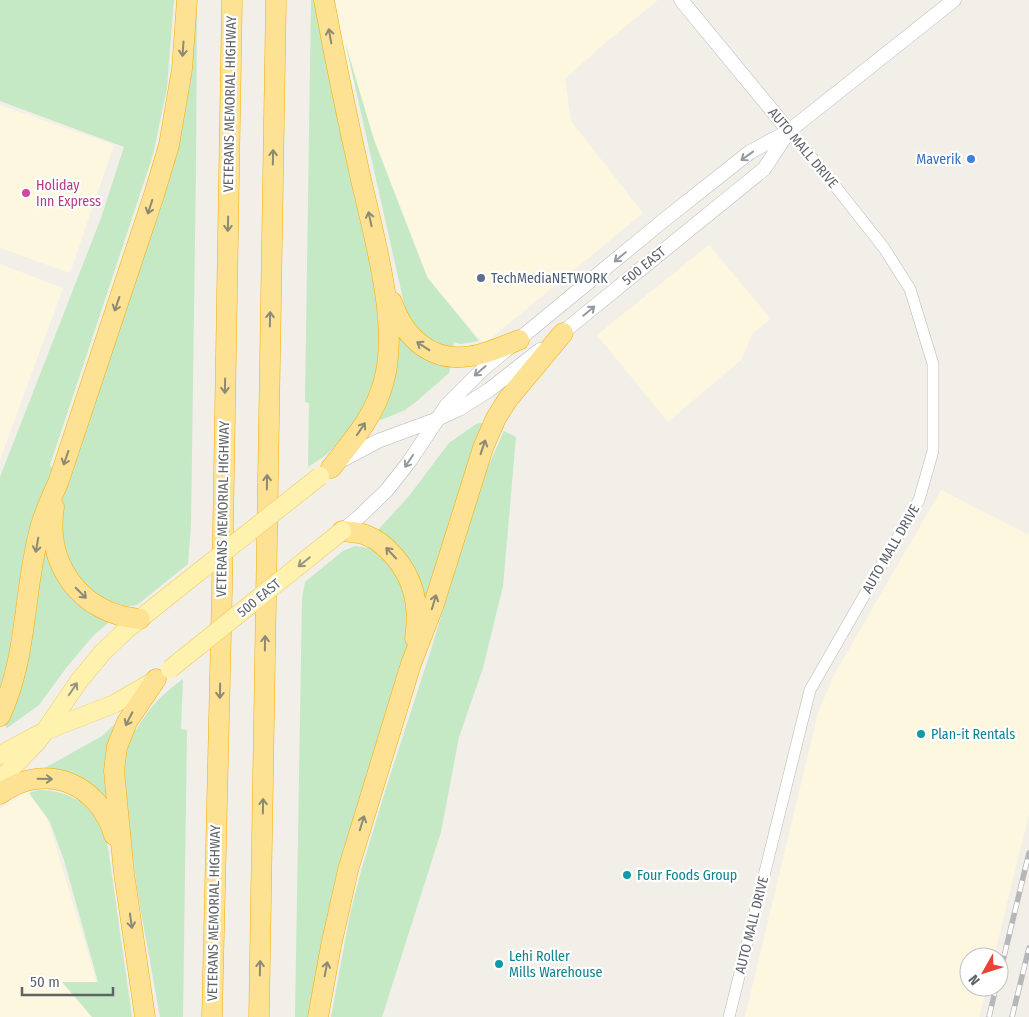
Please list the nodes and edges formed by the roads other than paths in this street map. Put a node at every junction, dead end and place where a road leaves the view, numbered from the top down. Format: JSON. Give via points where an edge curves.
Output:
{"nodes":[{"id":1,"x":187,"y":0,"type":"edge"},
{"id":2,"x":232,"y":0,"type":"edge"},
{"id":3,"x":276,"y":0,"type":"edge"},
{"id":4,"x":324,"y":0,"type":"edge"},
{"id":5,"x":681,"y":0,"type":"edge"},
{"id":6,"x":954,"y":0,"type":"edge"},
{"id":7,"x":789,"y":131,"type":"junction"},
{"id":8,"x":380,"y":266,"type":"junction"},
{"id":9,"x":563,"y":333,"type":"junction"},
{"id":10,"x":519,"y":340,"type":"junction"},
{"id":11,"x":435,"y":420,"type":"junction"},
{"id":12,"x":326,"y":472,"type":"junction"},
{"id":13,"x":58,"y":482,"type":"junction"},
{"id":14,"x":342,"y":531,"type":"junction"},
{"id":15,"x":140,"y":619,"type":"junction"},
{"id":16,"x":411,"y":664,"type":"junction"},
{"id":17,"x":163,"y":674,"type":"junction"},
{"id":18,"x":0,"y":716,"type":"edge"},
{"id":19,"x":47,"y":730,"type":"junction"},
{"id":20,"x":0,"y":755,"type":"edge"},
{"id":21,"x":0,"y":780,"type":"edge"},
{"id":22,"x":0,"y":794,"type":"edge"},
{"id":23,"x":124,"y":873,"type":"junction"},
{"id":24,"x":730,"y":1013,"type":"edge"},
{"id":25,"x":145,"y":1017,"type":"edge"},
{"id":26,"x":212,"y":1017,"type":"edge"},
{"id":27,"x":259,"y":1017,"type":"edge"},
{"id":28,"x":318,"y":1017,"type":"edge"}],
"edges":[{"from":1,"to":13,"type":"highway","one_way":true,"via":[[182,69],[169,145]]},
{"from":2,"to":26,"type":"highway","name":"VETERANS MEMORIAL HIGHWAY","one_way":true},
{"from":27,"to":3,"type":"highway","one_way":true},
{"from":8,"to":4,"type":"highway","one_way":true},
{"from":5,"to":7,"type":"street","name":"AUTO MALL DRIVE"},
{"from":6,"to":7,"type":"street","name":"500 EAST"},
{"from":9,"to":7,"type":"street","name":"500 EAST","one_way":true,"via":[[764,169]]},
{"from":7,"to":10,"type":"street","name":"500 EAST","one_way":true,"via":[[750,152]]},
{"from":7,"to":24,"type":"street","name":"AUTO MALL DRIVE","via":[[884,248],[910,288],[932,364],[933,451],[919,500],[810,690]]},
{"from":10,"to":8,"type":"highway","one_way":true,"via":[[464,357],[429,350],[413,339],[403,326]]},
{"from":12,"to":8,"type":"highway","one_way":true,"via":[[365,424],[386,376],[389,327]]},
{"from":9,"to":11,"type":"street","name":"500 EAST","via":[[489,390]]},
{"from":16,"to":9,"type":"highway","one_way":true,"via":[[488,435],[508,399]]},
{"from":10,"to":11,"type":"street","name":"500 EAST","one_way":true,"via":[[471,379]]},
{"from":11,"to":12,"type":"street","name":"500 EAST","via":[[378,441]]},
{"from":11,"to":14,"type":"street","name":"500 EAST","one_way":true,"via":[[395,480]]},
{"from":12,"to":15,"type":"main road","name":"500 EAST","bridge":true},
{"from":13,"to":15,"type":"highway","one_way":true,"via":[[52,531],[65,573],[98,607],[119,616]]},
{"from":13,"to":18,"type":"highway","one_way":true,"via":[[39,531],[17,669]]},
{"from":16,"to":14,"type":"highway","one_way":true,"via":[[417,613],[408,576],[377,540],[361,533]]},
{"from":14,"to":17,"type":"main road","name":"500 EAST","one_way":true,"bridge":true},
{"from":19,"to":15,"type":"main road","name":"500 EAST","one_way":true,"via":[[95,661]]},
{"from":28,"to":16,"type":"highway","one_way":true,"via":[[348,870]]},
{"from":17,"to":19,"type":"main road","name":"500 EAST","via":[[114,704]]},
{"from":17,"to":23,"type":"highway","one_way":true,"via":[[130,716],[116,752],[114,781]]},
{"from":19,"to":20,"type":"main road","name":"500 EAST"},
{"from":19,"to":21,"type":"main road","name":"500 EAST"},
{"from":22,"to":23,"type":"highway","one_way":true,"via":[[17,784],[41,778],[60,780],[80,788],[108,817]]},
{"from":23,"to":25,"type":"highway","one_way":true}]}
